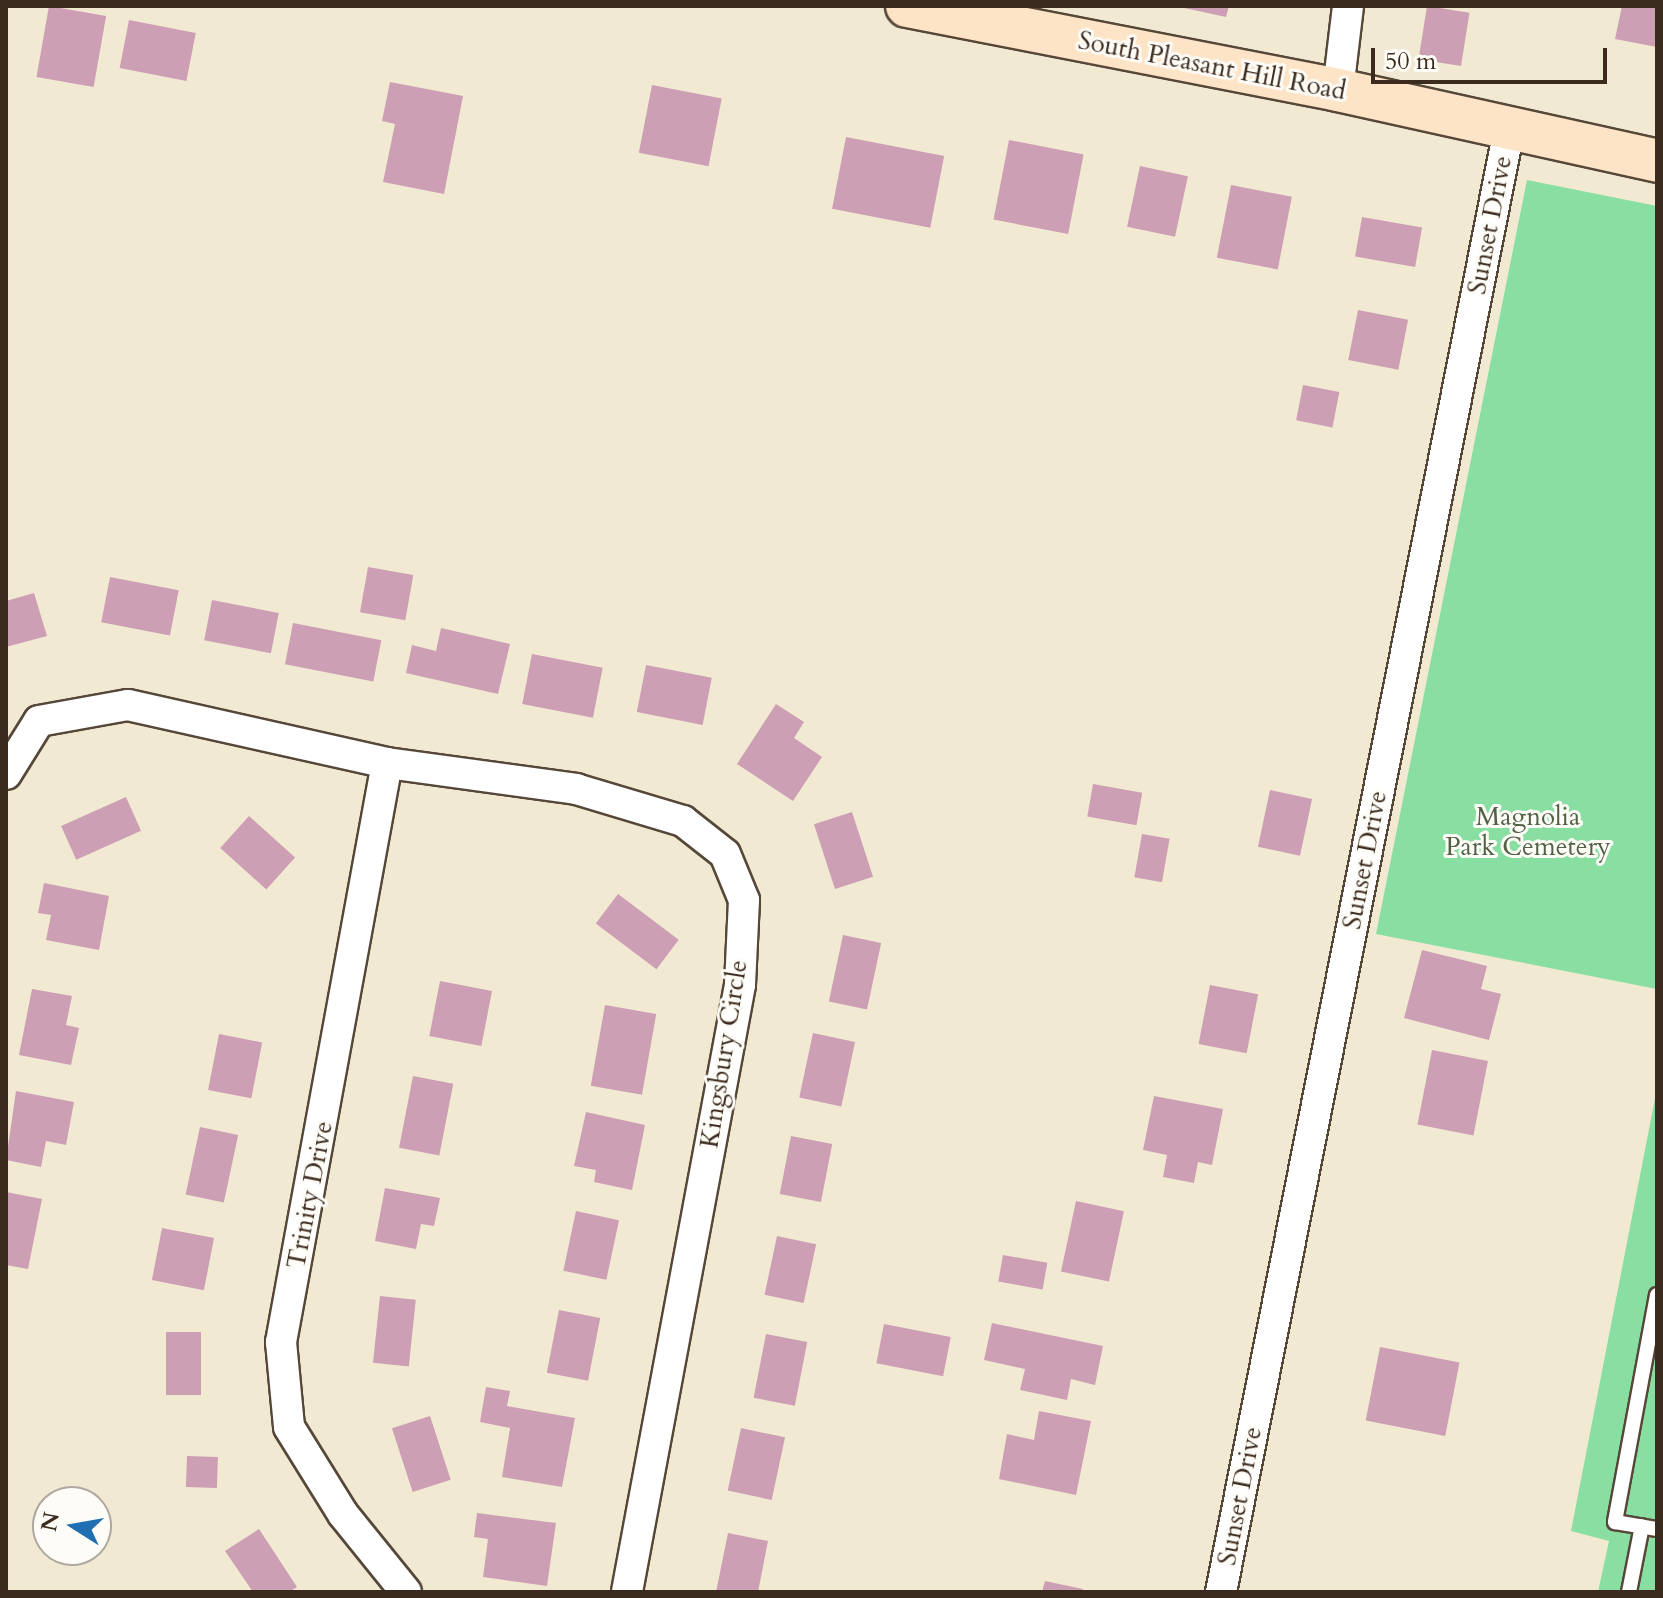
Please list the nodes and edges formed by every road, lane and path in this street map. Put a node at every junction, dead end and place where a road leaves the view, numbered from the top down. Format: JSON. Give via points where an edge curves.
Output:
{"nodes":[{"id":1,"x":907,"y":6,"type":"edge"},
{"id":2,"x":1348,"y":6,"type":"edge"},
{"id":3,"x":1338,"y":90,"type":"junction"},
{"id":4,"x":1509,"y":129,"type":"junction"},
{"id":5,"x":1657,"y":161,"type":"edge"},
{"id":6,"x":387,"y":763,"type":"junction"},
{"id":7,"x":6,"y":774,"type":"edge"},
{"id":8,"x":1657,"y":1295,"type":"edge"},
{"id":9,"x":1650,"y":1527,"type":"edge"},
{"id":10,"x":406,"y":1592,"type":"edge"},
{"id":11,"x":627,"y":1592,"type":"edge"},
{"id":12,"x":1221,"y":1592,"type":"edge"},
{"id":13,"x":1629,"y":1592,"type":"edge"}],
"edges":[{"from":1,"to":3,"type":"street","name":"South Pleasant Hill Road"},
{"from":2,"to":3,"type":"street"},
{"from":3,"to":4,"type":"street","name":"South Pleasant Hill Road"},
{"from":4,"to":5,"type":"street","name":"South Pleasant Hill Road"},
{"from":4,"to":12,"type":"street","name":"Sunset Drive"},
{"from":6,"to":7,"type":"street","name":"Kingsbury Circle","via":[[128,705],[39,721]]},
{"from":6,"to":10,"type":"street","name":"Trinity Drive","via":[[281,1342],[289,1427],[343,1514]]},
{"from":6,"to":11,"type":"street","name":"Kingsbury Circle","via":[[576,789],[683,821],[725,854],[744,900],[740,985]]},
{"from":8,"to":9,"type":"lane","via":[[1615,1522]]},
{"from":9,"to":13,"type":"lane"}]}
